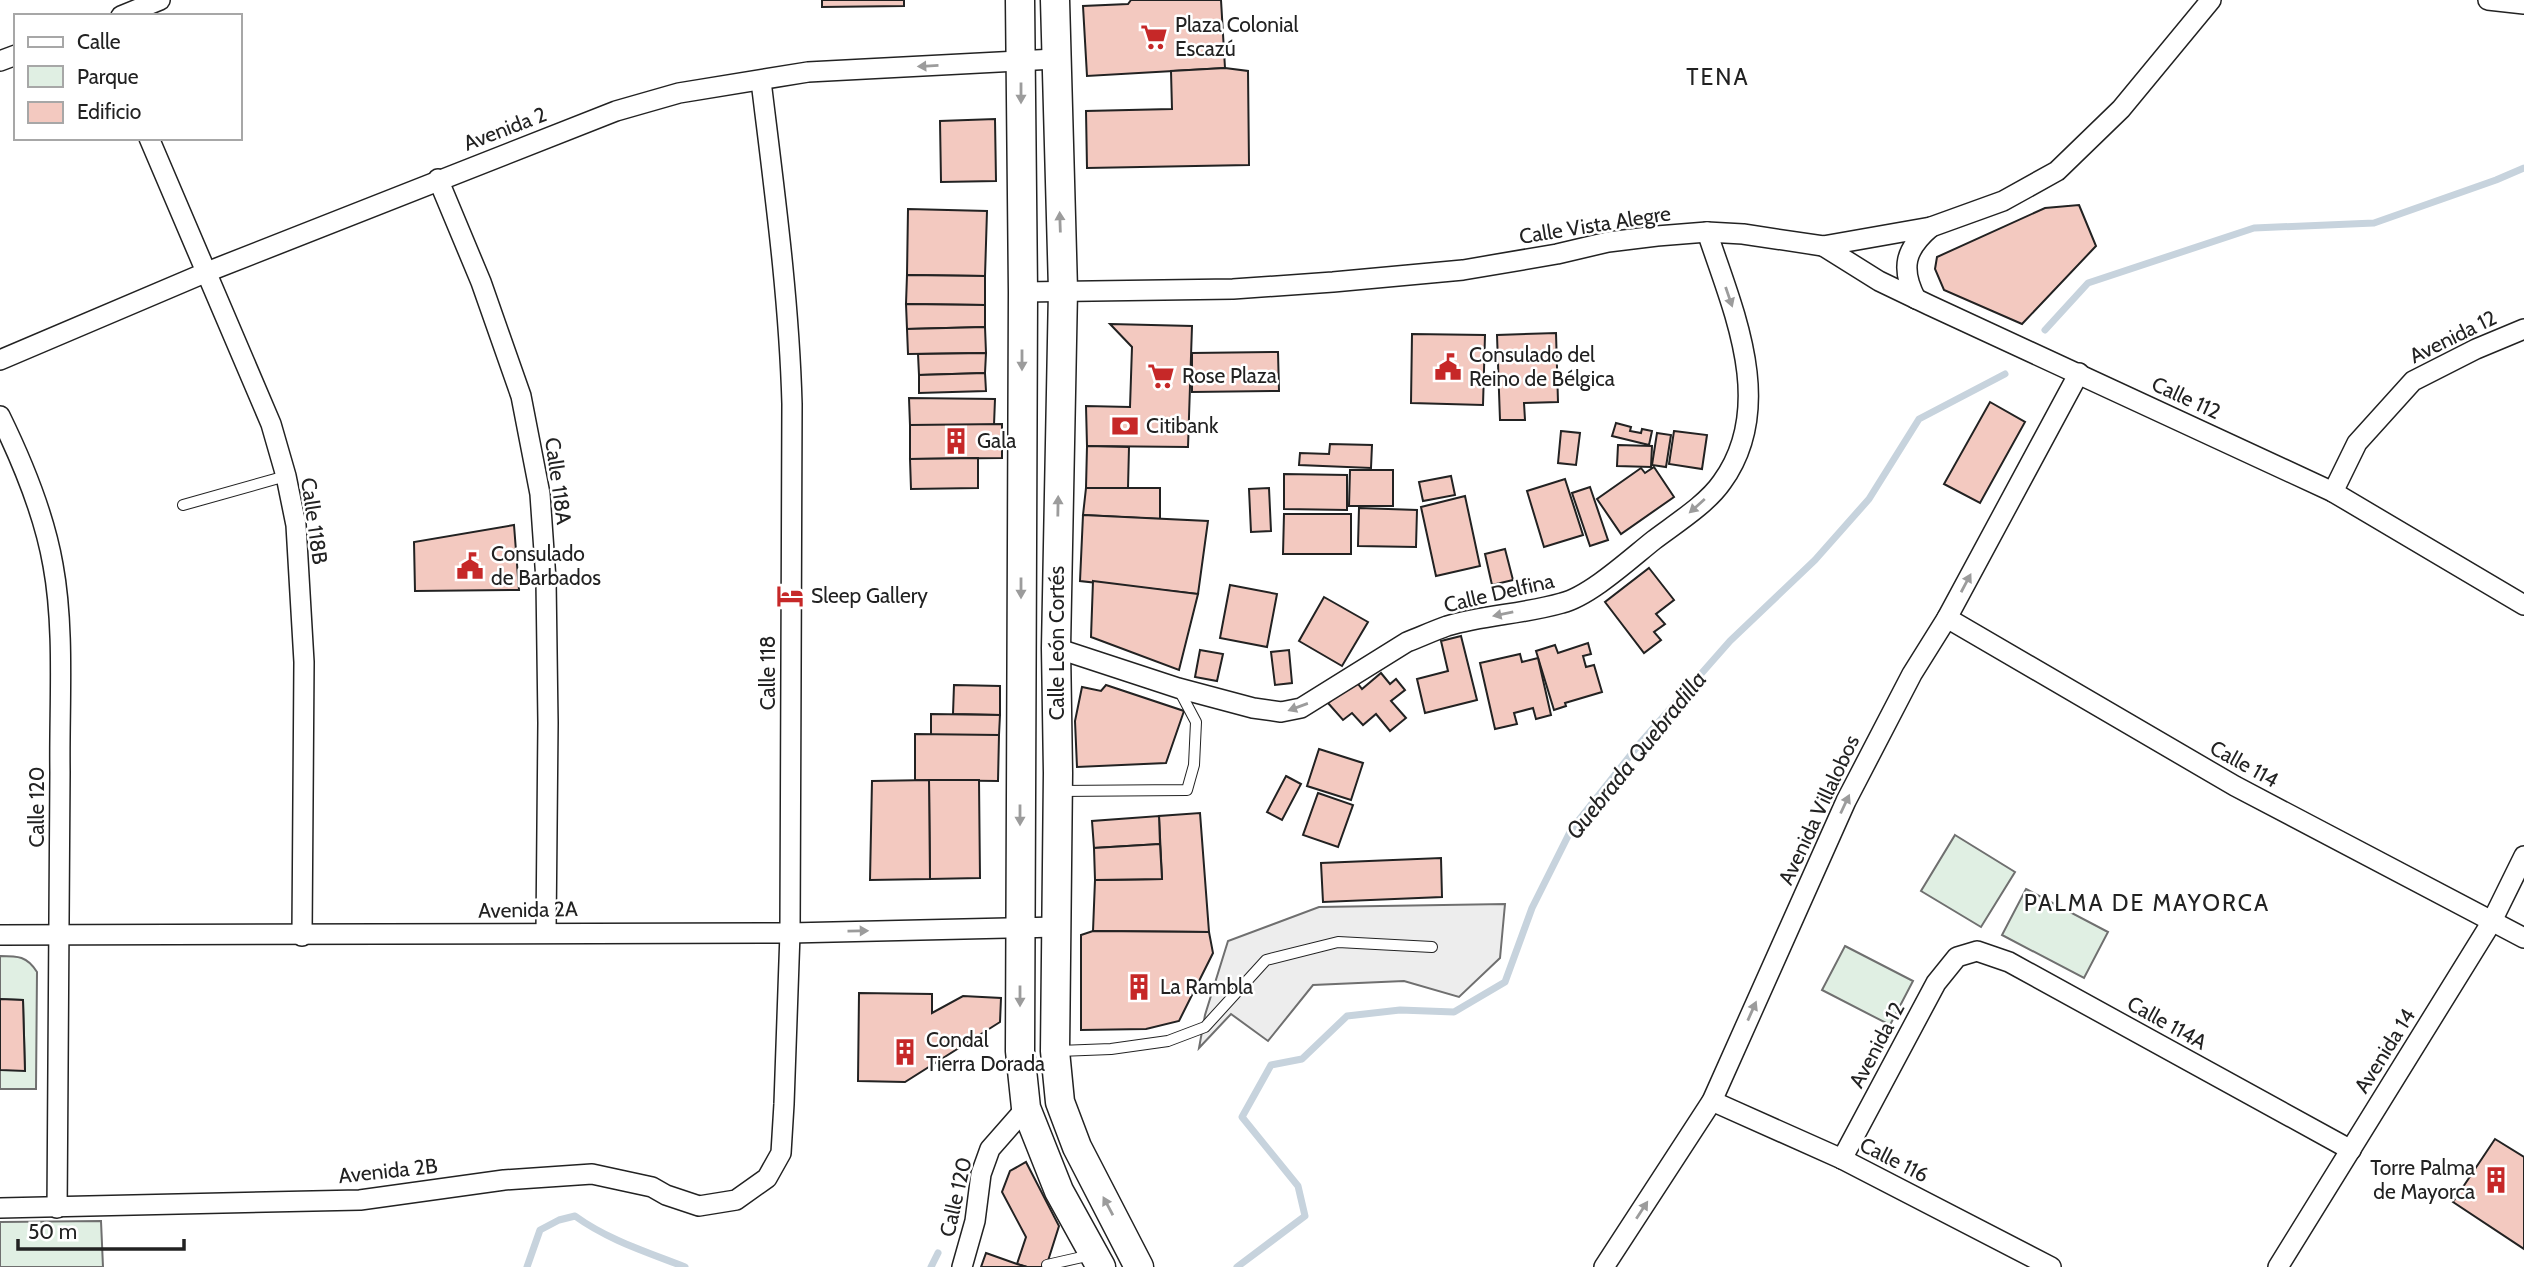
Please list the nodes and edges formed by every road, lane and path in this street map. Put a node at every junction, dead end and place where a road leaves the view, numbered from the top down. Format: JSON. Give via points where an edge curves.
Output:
{"nodes":[{"id":1,"x":160,"y":0,"type":"edge"},
{"id":2,"x":1020,"y":0,"type":"edge"},
{"id":3,"x":1055,"y":0,"type":"edge"},
{"id":4,"x":2211,"y":0,"type":"edge"},
{"id":5,"x":2488,"y":0,"type":"edge"},
{"id":6,"x":2503,"y":0,"type":"edge"},
{"id":7,"x":2524,"y":4,"type":"edge"},
{"id":8,"x":126,"y":14,"type":"edge"},
{"id":9,"x":1055,"y":59,"type":"junction"},
{"id":10,"x":1021,"y":60,"type":"junction"},
{"id":11,"x":761,"y":81,"type":"junction"},
{"id":12,"x":150,"y":140,"type":"edge"},
{"id":13,"x":438,"y":179,"type":"junction"},
{"id":14,"x":1931,"y":227,"type":"junction"},
{"id":15,"x":1707,"y":232,"type":"junction"},
{"id":16,"x":1823,"y":246,"type":"junction"},
{"id":17,"x":207,"y":272,"type":"junction"},
{"id":18,"x":1063,"y":290,"type":"junction"},
{"id":19,"x":1023,"y":292,"type":"junction"},
{"id":20,"x":1916,"y":299,"type":"junction"},
{"id":21,"x":2524,"y":329,"type":"edge"},
{"id":22,"x":0,"y":360,"type":"edge"},
{"id":23,"x":2079,"y":373,"type":"junction"},
{"id":24,"x":0,"y":416,"type":"edge"},
{"id":25,"x":286,"y":476,"type":"junction"},
{"id":26,"x":2333,"y":492,"type":"junction"},
{"id":27,"x":183,"y":505,"type":"dead end"},
{"id":28,"x":2524,"y":605,"type":"edge"},
{"id":29,"x":1947,"y":618,"type":"junction"},
{"id":30,"x":1056,"y":648,"type":"junction"},
{"id":31,"x":1178,"y":688,"type":"junction"},
{"id":32,"x":1058,"y":791,"type":"junction"},
{"id":33,"x":2524,"y":856,"type":"edge"},
{"id":34,"x":2491,"y":923,"type":"junction"},
{"id":35,"x":1020,"y":927,"type":"junction"},
{"id":36,"x":1056,"y":927,"type":"junction"},
{"id":37,"x":546,"y":932,"type":"junction"},
{"id":38,"x":789,"y":933,"type":"junction"},
{"id":39,"x":0,"y":935,"type":"edge"},
{"id":40,"x":61,"y":936,"type":"junction"},
{"id":41,"x":302,"y":936,"type":"junction"},
{"id":42,"x":2524,"y":938,"type":"edge"},
{"id":43,"x":1432,"y":947,"type":"dead end"},
{"id":44,"x":1957,"y":957,"type":"joint"},
{"id":45,"x":1055,"y":1051,"type":"junction"},
{"id":46,"x":1712,"y":1101,"type":"junction"},
{"id":47,"x":1026,"y":1108,"type":"junction"},
{"id":48,"x":2351,"y":1150,"type":"junction"},
{"id":49,"x":1842,"y":1159,"type":"junction"},
{"id":50,"x":767,"y":1178,"type":"joint"},
{"id":51,"x":0,"y":1208,"type":"edge"},
{"id":52,"x":57,"y":1208,"type":"junction"},
{"id":53,"x":1097,"y":1261,"type":"edge"},
{"id":54,"x":1047,"y":1265,"type":"dead end"},
{"id":55,"x":962,"y":1267,"type":"edge"},
{"id":56,"x":1139,"y":1267,"type":"edge"},
{"id":57,"x":1604,"y":1267,"type":"edge"},
{"id":58,"x":2051,"y":1267,"type":"edge"},
{"id":59,"x":2278,"y":1267,"type":"edge"}],
"edges":[{"from":1,"to":8,"type":"street"},
{"from":2,"to":10,"type":"main road","name":"Calle León Cortés"},
{"from":3,"to":9,"type":"main road","name":"Calle León Cortés"},
{"from":4,"to":14,"type":"street","name":"Calle Vista Alegre","via":[[2121,108],[2057,171],[2003,201]]},
{"from":5,"to":6,"type":"street"},
{"from":6,"to":7,"type":"street"},
{"from":9,"to":10,"type":"street","name":"Avenida 2"},
{"from":18,"to":9,"type":"main road","name":"Calle León Cortés","one_way":true},
{"from":10,"to":11,"type":"street","name":"Avenida 2","one_way":true,"via":[[808,72]]},
{"from":10,"to":19,"type":"main road","name":"Calle León Cortés","one_way":true},
{"from":11,"to":13,"type":"street","name":"Avenida 2","via":[[679,93],[616,111]]},
{"from":11,"to":38,"type":"street","name":"Calle 118","via":[[791,369]]},
{"from":12,"to":17,"type":"street","name":"Calle 118B"},
{"from":13,"to":17,"type":"street","name":"Avenida 2"},
{"from":13,"to":37,"type":"street","name":"Calle 118A","via":[[521,396],[540,494],[548,697]]},
{"from":14,"to":16,"type":"street","name":"Calle Vista Alegre"},
{"from":14,"to":20,"type":"street","via":[[1910,251],[1906,268]]},
{"from":15,"to":16,"type":"street","name":"Calle Vista Alegre"},
{"from":15,"to":18,"type":"street","name":"Calle Vista Alegre","via":[[1608,242],[1463,270],[1334,282],[1233,289]]},
{"from":15,"to":31,"type":"street","name":"Calle Delfina","one_way":true,"via":[[1742,338],[1747,415],[1742,446],[1727,474],[1688,514],[1584,593],[1563,603],[1448,626],[1407,642],[1301,708],[1281,712],[1253,708]]},
{"from":16,"to":20,"type":"street","name":"Calle 112"},
{"from":17,"to":22,"type":"street","name":"Avenida 2"},
{"from":17,"to":25,"type":"street","name":"Calle 118B","via":[[271,424]]},
{"from":18,"to":19,"type":"street","name":"Calle Vista Alegre"},
{"from":30,"to":18,"type":"main road","name":"Calle León Cortés","one_way":true},
{"from":19,"to":35,"type":"main road","name":"Calle León Cortés","one_way":true},
{"from":20,"to":23,"type":"street","name":"Calle 112"},
{"from":21,"to":26,"type":"street","name":"Avenida 12","via":[[2413,381],[2357,443]]},
{"from":23,"to":26,"type":"street","name":"Calle 112"},
{"from":29,"to":23,"type":"street","name":"Avenida Villalobos","one_way":true},
{"from":24,"to":40,"type":"street","name":"Calle 120","via":[[18,452],[54,566]]},
{"from":25,"to":27,"type":"lane"},
{"from":25,"to":41,"type":"street","name":"Calle 118B","via":[[296,525],[304,662]]},
{"from":26,"to":28,"type":"street","name":"Calle 112"},
{"from":29,"to":34,"type":"street","name":"Calle 114","via":[[2235,786]]},
{"from":46,"to":29,"type":"street","name":"Avenida Villalobos","one_way":true,"via":[[1846,801],[1912,674]]},
{"from":30,"to":31,"type":"street","name":"Calle Delfina"},
{"from":30,"to":32,"type":"main road","name":"Calle León Cortés"},
{"from":31,"to":32,"type":"lane","via":[[1196,723],[1194,765],[1187,790]]},
{"from":32,"to":36,"type":"main road","name":"Calle León Cortés"},
{"from":33,"to":34,"type":"street","name":"Avenida 14"},
{"from":34,"to":42,"type":"street","name":"Calle 114"},
{"from":34,"to":48,"type":"street","name":"Avenida 14"},
{"from":35,"to":36,"type":"street","name":"Avenida 2A"},
{"from":38,"to":35,"type":"street","name":"Avenida 2A","one_way":true},
{"from":35,"to":47,"type":"main road","name":"Calle León Cortés","one_way":true,"via":[[1020,1051]]},
{"from":36,"to":45,"type":"main road","name":"Calle León Cortés"},
{"from":37,"to":38,"type":"street","name":"Avenida 2A"},
{"from":37,"to":41,"type":"street","name":"Avenida 2A"},
{"from":38,"to":50,"type":"street","name":"Calle 118","via":[[781,1153]]},
{"from":39,"to":40,"type":"street","name":"Avenida 2A"},
{"from":40,"to":41,"type":"street","name":"Avenida 2A"},
{"from":40,"to":52,"type":"street","name":"Calle 120"},
{"from":43,"to":45,"type":"lane","via":[[1338,942],[1266,960],[1205,1027],[1168,1041]]},
{"from":44,"to":48,"type":"street","name":"Calle 114A","via":[[1977,951],[2009,962]]},
{"from":44,"to":49,"type":"street","name":"Avenida 12","via":[[1936,983]]},
{"from":56,"to":45,"type":"main road","name":"Calle León Cortés","one_way":true,"via":[[1077,1147],[1060,1102]]},
{"from":46,"to":49,"type":"street","name":"Calle 116"},
{"from":57,"to":46,"type":"street","name":"Avenida Villalobos","one_way":true},
{"from":47,"to":53,"type":"main road","name":"Calle León Cortés","via":[[1051,1182]]},
{"from":47,"to":55,"type":"street","name":"Calle 120","via":[[990,1149]]},
{"from":48,"to":59,"type":"street","name":"Avenida 14"},
{"from":49,"to":58,"type":"street","name":"Calle 116"},
{"from":50,"to":52,"type":"street","name":"Avenida 2B","via":[[736,1200],[699,1206],[652,1187],[592,1174],[504,1180],[360,1200]]},
{"from":51,"to":52,"type":"street","name":"Avenida 2B"},
{"from":53,"to":54,"type":"lane"}]}
